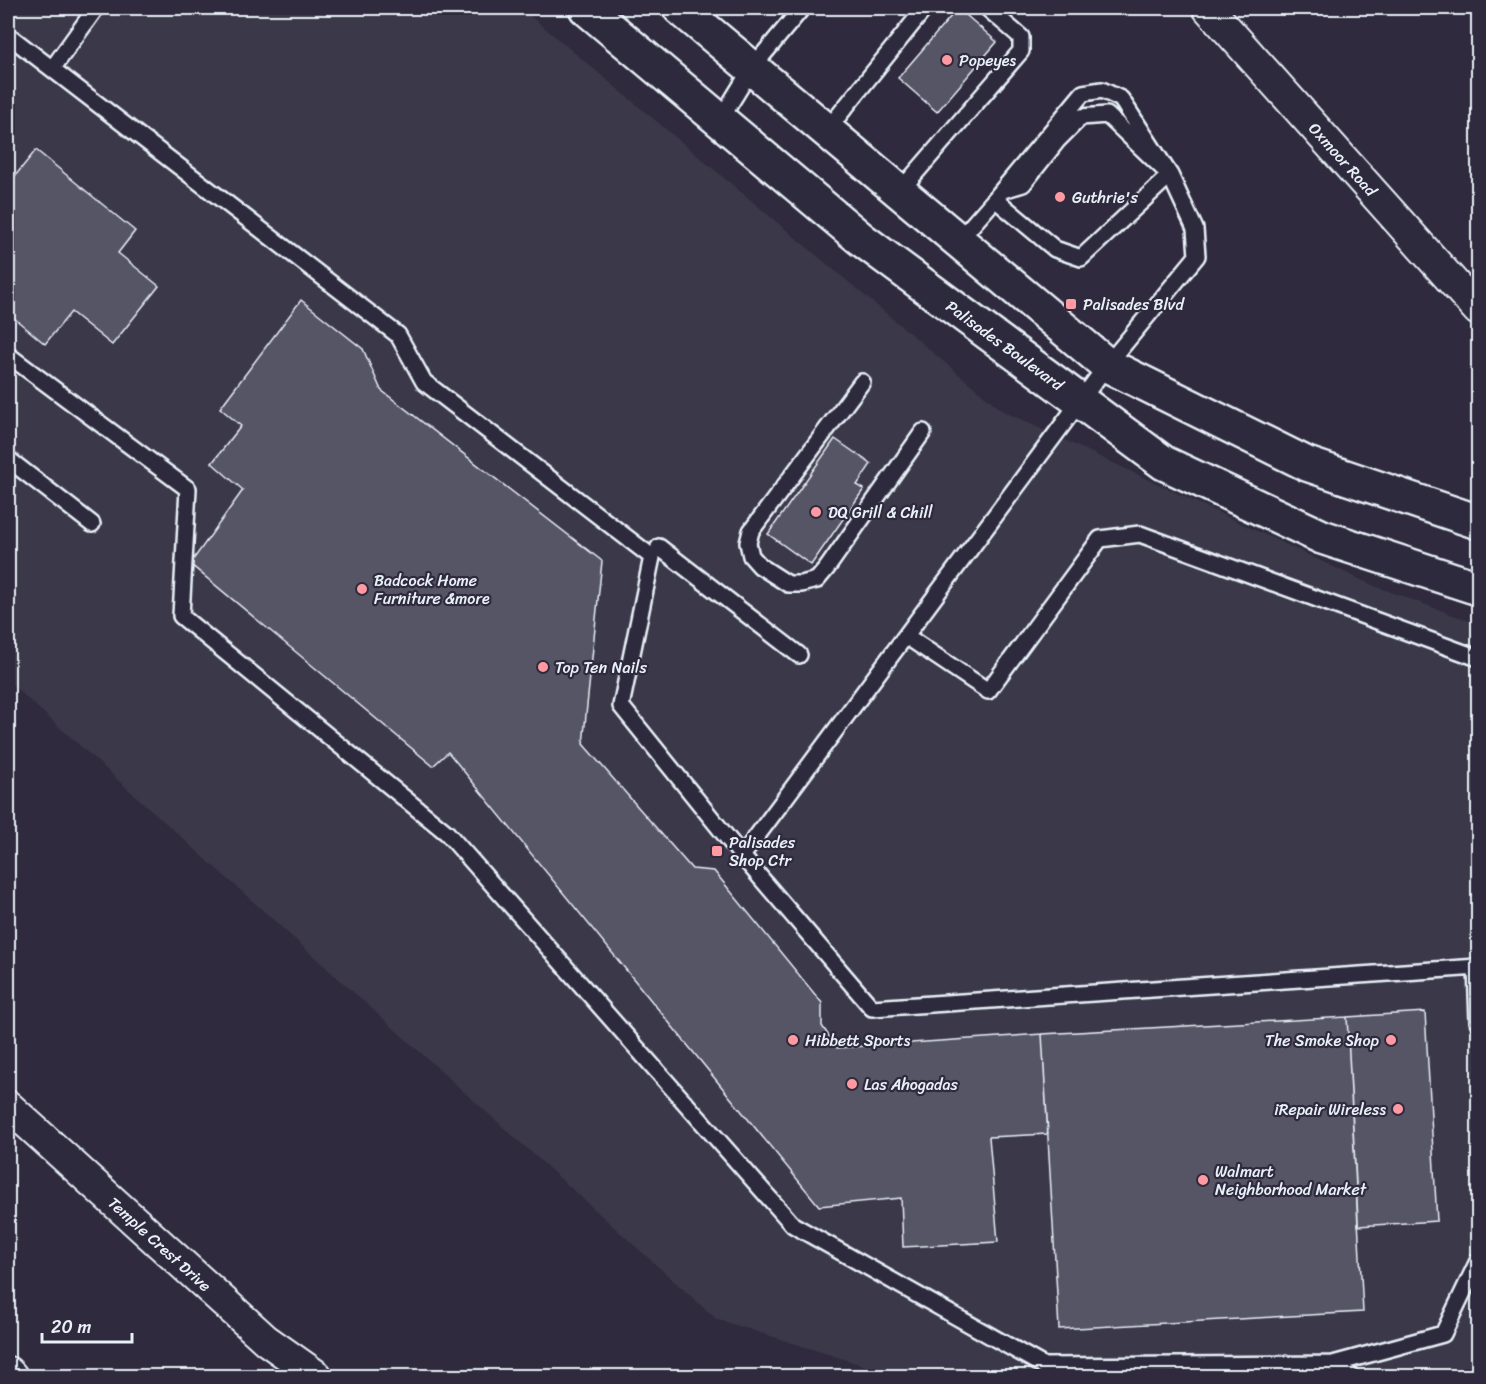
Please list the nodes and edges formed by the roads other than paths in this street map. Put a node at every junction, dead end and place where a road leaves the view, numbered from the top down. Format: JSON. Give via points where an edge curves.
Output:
{"nodes":[{"id":1,"x":96,"y":8,"type":"edge"},
{"id":2,"x":586,"y":8,"type":"edge"},
{"id":3,"x":680,"y":8,"type":"edge"},
{"id":4,"x":802,"y":8,"type":"edge"},
{"id":5,"x":925,"y":8,"type":"edge"},
{"id":6,"x":987,"y":8,"type":"edge"},
{"id":7,"x":1208,"y":8,"type":"edge"},
{"id":8,"x":8,"y":35,"type":"edge"},
{"id":9,"x":752,"y":68,"type":"junction"},
{"id":10,"x":52,"y":69,"type":"junction"},
{"id":11,"x":720,"y":120,"type":"junction"},
{"id":12,"x":827,"y":130,"type":"junction"},
{"id":13,"x":1170,"y":175,"type":"junction"},
{"id":14,"x":900,"y":191,"type":"junction"},
{"id":15,"x":999,"y":194,"type":"junction"},
{"id":16,"x":959,"y":240,"type":"junction"},
{"id":17,"x":1474,"y":295,"type":"edge"},
{"id":18,"x":8,"y":355,"type":"edge"},
{"id":19,"x":1107,"y":365,"type":"junction"},
{"id":20,"x":862,"y":382,"type":"dead end"},
{"id":21,"x":1080,"y":401,"type":"junction"},
{"id":22,"x":923,"y":432,"type":"dead end"},
{"id":23,"x":8,"y":459,"type":"edge"},
{"id":24,"x":1479,"y":522,"type":"edge"},
{"id":25,"x":92,"y":524,"type":"dead end"},
{"id":26,"x":659,"y":547,"type":"dead end"},
{"id":27,"x":1479,"y":588,"type":"edge"},
{"id":28,"x":906,"y":636,"type":"junction"},
{"id":29,"x":798,"y":655,"type":"dead end"},
{"id":30,"x":1479,"y":658,"type":"edge"},
{"id":31,"x":742,"y":856,"type":"junction"},
{"id":32,"x":1477,"y":967,"type":"edge"},
{"id":33,"x":1479,"y":1022,"type":"edge"},
{"id":34,"x":8,"y":1106,"type":"edge"},
{"id":35,"x":1479,"y":1261,"type":"edge"},
{"id":36,"x":1333,"y":1364,"type":"junction"},
{"id":37,"x":8,"y":1372,"type":"edge"},
{"id":38,"x":12,"y":1377,"type":"edge"},
{"id":39,"x":317,"y":1377,"type":"edge"},
{"id":40,"x":1351,"y":1377,"type":"edge"}],
"edges":[{"from":1,"to":10,"type":"lane"},
{"from":2,"to":11,"type":"main road","name":"Palisades Boulevard"},
{"from":3,"to":9,"type":"main road"},
{"from":4,"to":9,"type":"lane"},
{"from":5,"to":12,"type":"lane"},
{"from":6,"to":14,"type":"lane","via":[[1021,37],[1021,51]]},
{"from":7,"to":17,"type":"street","name":"Oxmoor Road"},
{"from":8,"to":10,"type":"lane"},
{"from":9,"to":11,"type":"lane"},
{"from":9,"to":12,"type":"main road"},
{"from":10,"to":31,"type":"lane","via":[[398,335],[424,382],[652,557],[621,706]]},
{"from":11,"to":21,"type":"main road","name":"Palisades Boulevard","via":[[861,238]]},
{"from":12,"to":14,"type":"main road"},
{"from":13,"to":15,"type":"lane","via":[[1081,258],[1055,249]]},
{"from":13,"to":15,"type":"lane","via":[[1107,115],[1081,117],[1023,184]]},
{"from":13,"to":15,"type":"lane","via":[[1121,99],[1102,90],[1083,93]]},
{"from":13,"to":19,"type":"lane","via":[[1196,229],[1197,256]]},
{"from":14,"to":16,"type":"main road"},
{"from":15,"to":16,"type":"lane"},
{"from":16,"to":19,"type":"main road"},
{"from":18,"to":36,"type":"lane","via":[[188,489],[181,616],[447,833],[793,1225],[1044,1366]]},
{"from":19,"to":21,"type":"lane"},
{"from":19,"to":24,"type":"main road","via":[[1306,464]]},
{"from":20,"to":22,"type":"lane","via":[[751,531],[748,543],[760,566],[788,584],[817,580]]},
{"from":21,"to":27,"type":"main road","name":"Palisades Boulevard","via":[[1164,463],[1196,478],[1322,537]]},
{"from":21,"to":28,"type":"lane"},
{"from":23,"to":25,"type":"lane"},
{"from":26,"to":29,"type":"lane"},
{"from":28,"to":30,"type":"lane","via":[[988,691],[1100,538],[1140,534]]},
{"from":28,"to":31,"type":"lane"},
{"from":31,"to":32,"type":"lane","via":[[872,1008]]},
{"from":32,"to":33,"type":"lane"},
{"from":34,"to":39,"type":"street","name":"Temple Crest Drive","via":[[266,1340]]},
{"from":35,"to":36,"type":"lane","via":[[1443,1334]]},
{"from":36,"to":40,"type":"lane"},
{"from":37,"to":38,"type":"street"}]}
